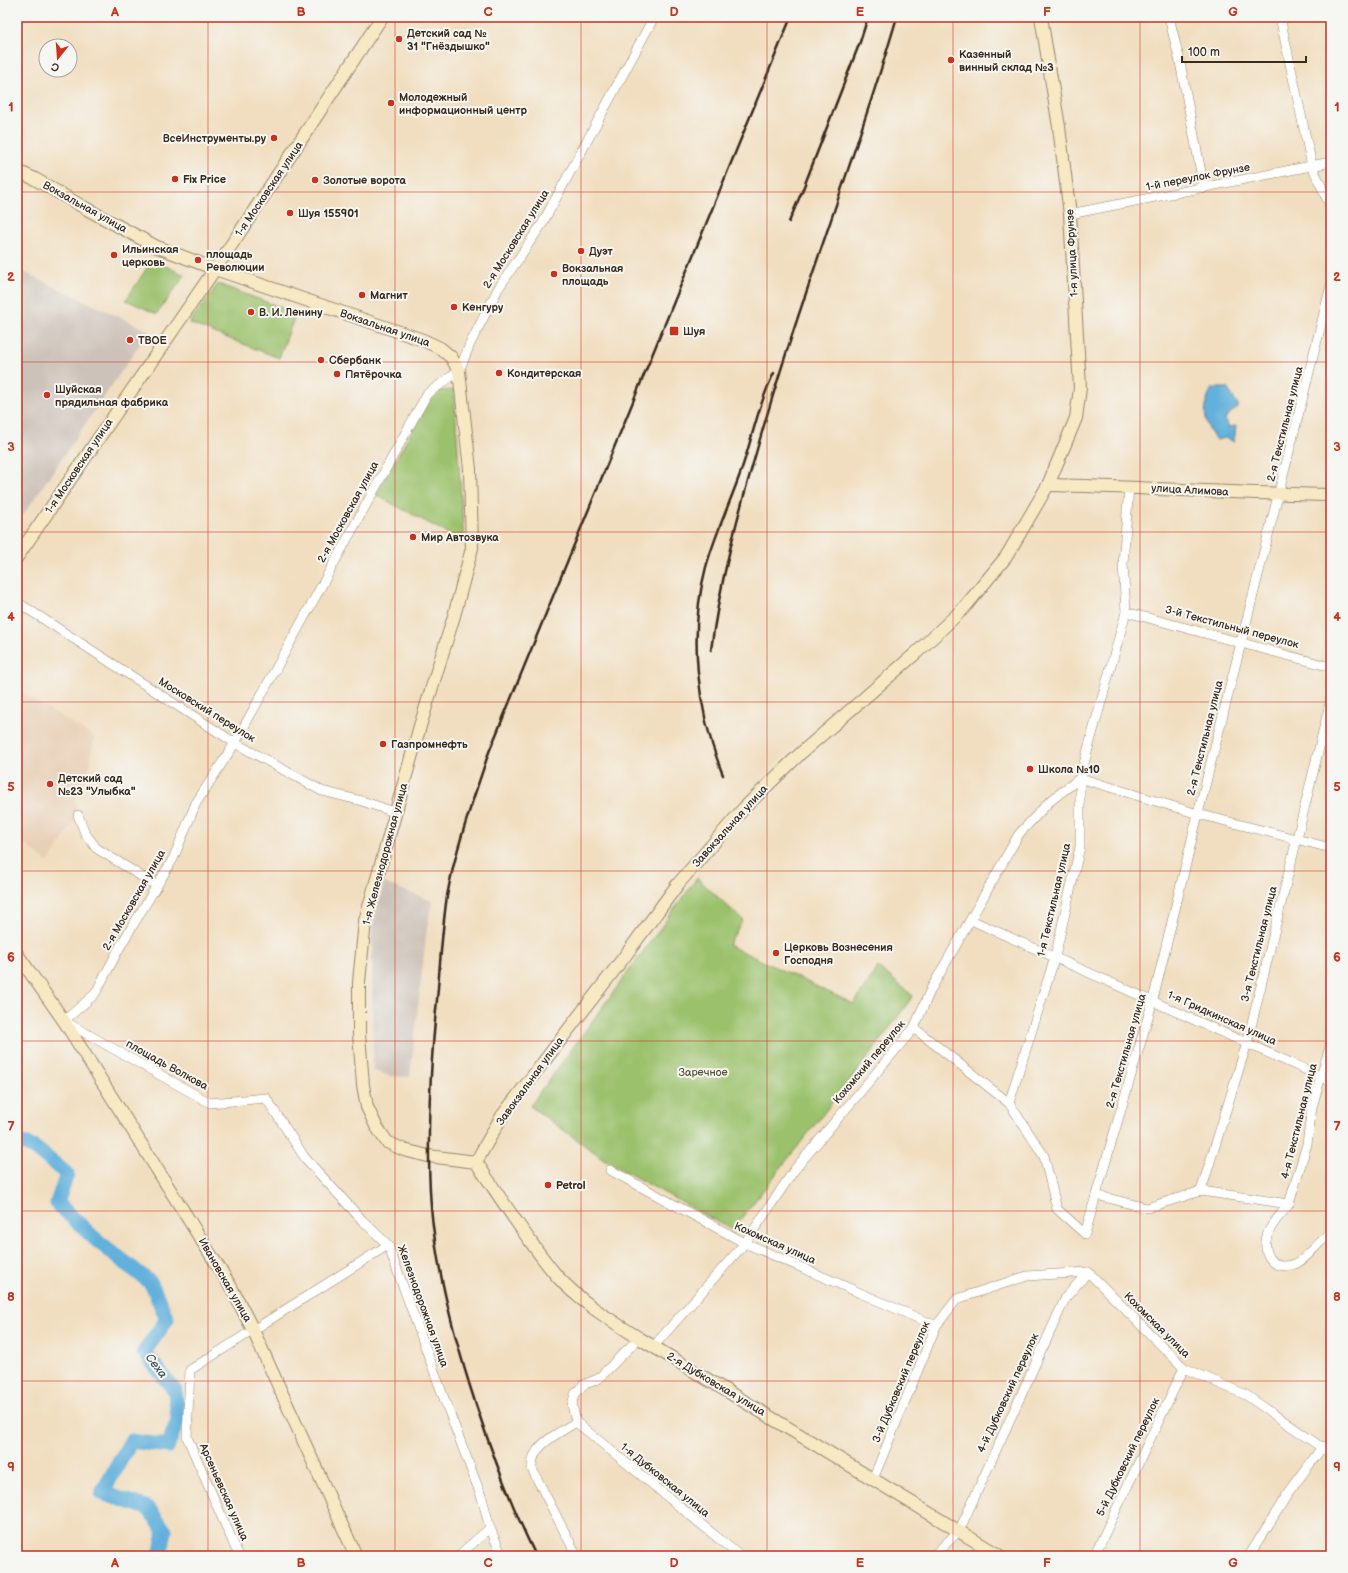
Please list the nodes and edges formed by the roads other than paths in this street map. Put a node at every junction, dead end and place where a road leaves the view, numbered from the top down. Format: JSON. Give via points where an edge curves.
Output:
{"nodes":[{"id":1,"x":382,"y":17,"type":"edge"},
{"id":2,"x":654,"y":17,"type":"edge"},
{"id":3,"x":1041,"y":17,"type":"edge"},
{"id":4,"x":1169,"y":17,"type":"edge"},
{"id":5,"x":1280,"y":17,"type":"edge"},
{"id":6,"x":1331,"y":162,"type":"edge"},
{"id":7,"x":1312,"y":166,"type":"junction"},
{"id":8,"x":17,"y":171,"type":"edge"},
{"id":9,"x":1204,"y":188,"type":"junction"},
{"id":10,"x":1331,"y":208,"type":"edge"},
{"id":11,"x":1070,"y":214,"type":"junction"},
{"id":12,"x":215,"y":269,"type":"junction"},
{"id":13,"x":1331,"y":285,"type":"edge"},
{"id":14,"x":459,"y":371,"type":"junction"},
{"id":15,"x":1048,"y":485,"type":"junction"},
{"id":16,"x":1129,"y":487,"type":"junction"},
{"id":17,"x":1280,"y":494,"type":"junction"},
{"id":18,"x":1331,"y":495,"type":"edge"},
{"id":19,"x":17,"y":557,"type":"edge"},
{"id":20,"x":17,"y":602,"type":"edge"},
{"id":21,"x":1126,"y":612,"type":"junction"},
{"id":22,"x":1241,"y":642,"type":"junction"},
{"id":23,"x":1331,"y":667,"type":"edge"},
{"id":24,"x":1331,"y":699,"type":"edge"},
{"id":25,"x":235,"y":743,"type":"junction"},
{"id":26,"x":1080,"y":778,"type":"junction"},
{"id":27,"x":396,"y":812,"type":"junction"},
{"id":28,"x":1198,"y":814,"type":"junction"},
{"id":29,"x":78,"y":815,"type":"dead end"},
{"id":30,"x":1297,"y":839,"type":"junction"},
{"id":31,"x":1331,"y":848,"type":"edge"},
{"id":32,"x":157,"y":886,"type":"junction"},
{"id":33,"x":971,"y":920,"type":"junction"},
{"id":34,"x":17,"y":954,"type":"edge"},
{"id":35,"x":1055,"y":957,"type":"junction"},
{"id":36,"x":1153,"y":1000,"type":"junction"},
{"id":37,"x":64,"y":1021,"type":"junction"},
{"id":38,"x":914,"y":1028,"type":"junction"},
{"id":39,"x":1247,"y":1043,"type":"junction"},
{"id":40,"x":1331,"y":1043,"type":"edge"},
{"id":41,"x":1321,"y":1078,"type":"junction"},
{"id":42,"x":1331,"y":1081,"type":"edge"},
{"id":43,"x":266,"y":1098,"type":"joint"},
{"id":44,"x":1009,"y":1103,"type":"junction"},
{"id":45,"x":476,"y":1162,"type":"junction"},
{"id":46,"x":610,"y":1170,"type":"dead end"},
{"id":47,"x":1201,"y":1191,"type":"junction"},
{"id":48,"x":1096,"y":1195,"type":"junction"},
{"id":49,"x":1289,"y":1204,"type":"junction"},
{"id":50,"x":1331,"y":1235,"type":"edge"},
{"id":51,"x":746,"y":1243,"type":"junction"},
{"id":52,"x":388,"y":1245,"type":"junction"},
{"id":53,"x":1088,"y":1272,"type":"junction"},
{"id":54,"x":936,"y":1326,"type":"junction"},
{"id":55,"x":253,"y":1330,"type":"junction"},
{"id":56,"x":638,"y":1338,"type":"junction"},
{"id":57,"x":653,"y":1346,"type":"junction"},
{"id":58,"x":1184,"y":1368,"type":"junction"},
{"id":59,"x":576,"y":1422,"type":"junction"},
{"id":60,"x":1322,"y":1446,"type":"junction"},
{"id":61,"x":1331,"y":1454,"type":"edge"},
{"id":62,"x":873,"y":1479,"type":"junction"},
{"id":63,"x":490,"y":1528,"type":"junction"},
{"id":64,"x":959,"y":1531,"type":"junction"},
{"id":65,"x":239,"y":1556,"type":"edge"},
{"id":66,"x":356,"y":1556,"type":"edge"},
{"id":67,"x":458,"y":1556,"type":"edge"},
{"id":68,"x":502,"y":1556,"type":"edge"},
{"id":69,"x":576,"y":1556,"type":"edge"},
{"id":70,"x":740,"y":1556,"type":"edge"},
{"id":71,"x":933,"y":1556,"type":"edge"},
{"id":72,"x":1000,"y":1556,"type":"edge"},
{"id":73,"x":1094,"y":1556,"type":"edge"},
{"id":74,"x":1249,"y":1556,"type":"edge"}],
"edges":[{"from":1,"to":12,"type":"main road","name":"1-я Московская улица"},
{"from":2,"to":14,"type":"street","name":"2-я Московская улица","via":[[542,224],[498,289]]},
{"from":3,"to":11,"type":"main road","name":"1-я улица Фрунзе"},
{"from":4,"to":9,"type":"street"},
{"from":5,"to":7,"type":"street"},
{"from":6,"to":7,"type":"street","name":"1-й переулок Фрунзе"},
{"from":7,"to":9,"type":"street","name":"1-й переулок Фрунзе"},
{"from":7,"to":10,"type":"street"},
{"from":8,"to":12,"type":"main road","name":"Вокзальная улица","via":[[155,246]]},
{"from":9,"to":11,"type":"street","name":"1-й переулок Фрунзе"},
{"from":11,"to":15,"type":"main road","name":"1-я улица Фрунзе","via":[[1080,388],[1076,418]]},
{"from":12,"to":14,"type":"main road","name":"Вокзальная улица","via":[[423,340],[451,357]]},
{"from":12,"to":19,"type":"main road","name":"1-я Московская улица"},
{"from":13,"to":17,"type":"street","name":"2-я Текстильная улица"},
{"from":14,"to":25,"type":"street","name":"2-я Московская улица","via":[[427,394]]},
{"from":14,"to":27,"type":"main road","name":"1-я Железнодорожная улица","via":[[470,469],[472,548]]},
{"from":15,"to":16,"type":"main road","name":"улица Алимова"},
{"from":15,"to":45,"type":"main road","name":"Завокзальная улица","via":[[1006,557],[964,608],[801,753],[750,802],[678,884],[502,1116]]},
{"from":16,"to":17,"type":"main road","name":"улица Алимова"},
{"from":16,"to":21,"type":"street","name":"1-я Текстильная улица","via":[[1123,562]]},
{"from":17,"to":18,"type":"main road","name":"улица Алимова"},
{"from":17,"to":22,"type":"street","name":"2-я Текстильная улица"},
{"from":20,"to":25,"type":"street","name":"Московский переулок"},
{"from":21,"to":22,"type":"street","name":"3-й Текстильный переулок"},
{"from":21,"to":26,"type":"street","name":"1-я Текстильная улица"},
{"from":22,"to":23,"type":"street","name":"3-й Текстильный переулок"},
{"from":22,"to":28,"type":"street","name":"2-я Текстильная улица"},
{"from":24,"to":30,"type":"street","name":"3-я Текстильная улица"},
{"from":25,"to":27,"type":"street","name":"Московский переулок","via":[[322,791]]},
{"from":25,"to":32,"type":"street","name":"2-я Московская улица","via":[[196,803],[173,860]]},
{"from":26,"to":28,"type":"street"},
{"from":26,"to":33,"type":"street","name":"Кохомский переулок","via":[[1049,802],[1019,834]]},
{"from":26,"to":35,"type":"street","name":"1-я Текстильная улица","via":[[1080,848]]},
{"from":27,"to":45,"type":"main road","name":"1-я Железнодорожная улица","via":[[365,921],[359,982],[359,1034],[367,1107],[387,1142],[404,1150],[428,1156]]},
{"from":28,"to":30,"type":"street"},
{"from":28,"to":36,"type":"street","name":"2-я Текстильная улица"},
{"from":29,"to":32,"type":"street","via":[[85,833],[96,848]]},
{"from":30,"to":31,"type":"street"},
{"from":30,"to":39,"type":"street","name":"3-я Текстильная улица"},
{"from":32,"to":37,"type":"street","name":"2-я Московская улица","via":[[95,994]]},
{"from":33,"to":35,"type":"street","name":"1-я Гридкинская улица"},
{"from":33,"to":38,"type":"street","name":"Кохомский переулок","via":[[931,989]]},
{"from":34,"to":37,"type":"main road","name":"Ивановская улица"},
{"from":35,"to":36,"type":"street","name":"1-я Гридкинская улица"},
{"from":35,"to":44,"type":"street","name":"1-я Текстильная улица"},
{"from":36,"to":39,"type":"street","name":"1-я Гридкинская улица"},
{"from":36,"to":48,"type":"street","name":"2-я Текстильная улица"},
{"from":37,"to":43,"type":"street","name":"площадь Волкова","via":[[210,1103]]},
{"from":37,"to":55,"type":"main road","name":"Ивановская улица","via":[[231,1287]]},
{"from":38,"to":44,"type":"street"},
{"from":38,"to":51,"type":"street","name":"Кохомский переулок","via":[[795,1169]]},
{"from":39,"to":41,"type":"street","name":"1-я Гридкинская улица"},
{"from":39,"to":47,"type":"street","name":"3-я Текстильная улица"},
{"from":40,"to":41,"type":"street","name":"4-я Текстильная улица"},
{"from":41,"to":42,"type":"street","name":"1-я Гридкинская улица"},
{"from":41,"to":49,"type":"street","name":"4-я Текстильная улица","via":[[1312,1107],[1307,1144]]},
{"from":43,"to":52,"type":"street","name":"Железнодорожная улица","via":[[305,1158]]},
{"from":44,"to":48,"type":"street","name":"2-я Текстильная улица","via":[[1044,1156],[1057,1209],[1085,1234]]},
{"from":45,"to":56,"type":"main road","name":"2-я Дубковская улица","via":[[557,1276],[584,1301]]},
{"from":46,"to":51,"type":"street","name":"Кохомская улица"},
{"from":47,"to":48,"type":"street","via":[[1147,1208]]},
{"from":47,"to":49,"type":"street"},
{"from":49,"to":50,"type":"street","via":[[1270,1229],[1266,1240],[1267,1249],[1274,1263],[1288,1266],[1296,1263]]},
{"from":51,"to":54,"type":"street","name":"Кохомская улица"},
{"from":51,"to":57,"type":"street","name":"Кохомский переулок"},
{"from":52,"to":55,"type":"street"},
{"from":52,"to":63,"type":"street","name":"Железнодорожная улица","via":[[482,1498]]},
{"from":53,"to":54,"type":"street","name":"3-й Дубковский переулок","via":[[1027,1276],[957,1299]]},
{"from":53,"to":58,"type":"street","name":"Кохомская улица"},
{"from":53,"to":64,"type":"street","name":"4-й Дубковский переулок","via":[[1066,1297]]},
{"from":54,"to":62,"type":"street","name":"3-й Дубковский переулок"},
{"from":55,"to":65,"type":"street","name":"Арсеньевская улица","via":[[190,1370],[187,1438]]},
{"from":55,"to":66,"type":"main road","name":"Ивановская улица"},
{"from":56,"to":57,"type":"main road","name":"2-я Дубковская улица"},
{"from":56,"to":59,"type":"street","via":[[598,1379],[583,1385],[575,1394],[572,1405]]},
{"from":57,"to":62,"type":"main road","name":"2-я Дубковская улица"},
{"from":58,"to":60,"type":"street","name":"Кохомская улица","via":[[1246,1395]]},
{"from":58,"to":73,"type":"street","name":"5-й Дубковский переулок"},
{"from":59,"to":69,"type":"street","via":[[536,1449],[531,1460],[532,1469]]},
{"from":59,"to":70,"type":"street","name":"1-я Дубковская улица"},
{"from":60,"to":61,"type":"street","name":"Кохомская улица"},
{"from":60,"to":74,"type":"street","via":[[1287,1495]]},
{"from":62,"to":64,"type":"main road","name":"2-я Дубковская улица"},
{"from":63,"to":67,"type":"street"},
{"from":63,"to":68,"type":"street","name":"Железнодорожная улица"},
{"from":64,"to":71,"type":"street"},
{"from":64,"to":72,"type":"main road","name":"2-я Дубковская улица"}]}
